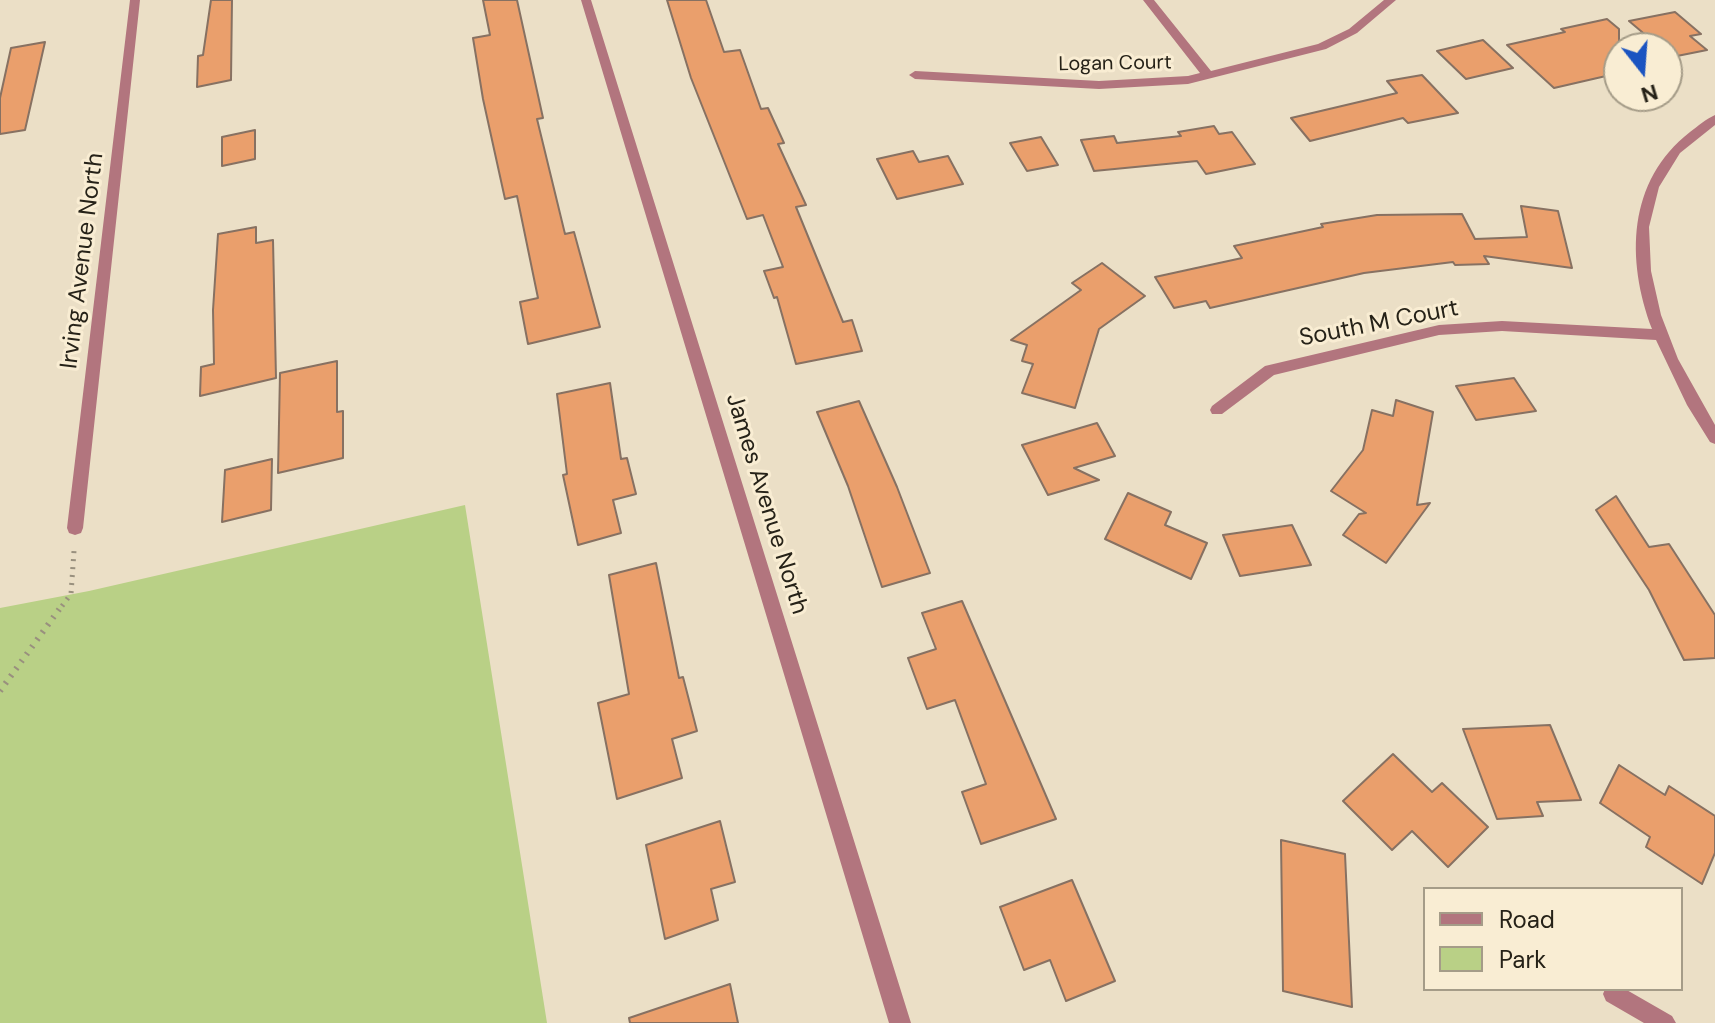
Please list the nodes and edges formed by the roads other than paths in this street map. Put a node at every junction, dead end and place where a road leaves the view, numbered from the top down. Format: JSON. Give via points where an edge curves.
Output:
{"nodes":[{"id":1,"x":135,"y":0,"type":"edge"},
{"id":2,"x":586,"y":0,"type":"edge"},
{"id":3,"x":1148,"y":0,"type":"edge"},
{"id":4,"x":1391,"y":0,"type":"edge"},
{"id":5,"x":915,"y":75,"type":"dead end"},
{"id":6,"x":1208,"y":75,"type":"junction"},
{"id":7,"x":1715,"y":119,"type":"edge"},
{"id":8,"x":1659,"y":335,"type":"junction"},
{"id":9,"x":1217,"y":410,"type":"dead end"},
{"id":10,"x":1715,"y":438,"type":"edge"},
{"id":11,"x":75,"y":528,"type":"road end"},
{"id":12,"x":1613,"y":994,"type":"dead end"},
{"id":13,"x":900,"y":1023,"type":"edge"},
{"id":14,"x":1665,"y":1023,"type":"edge"}],
"edges":[{"from":1,"to":11,"type":"street","name":"Irving Avenue North"},
{"from":2,"to":13,"type":"street","name":"James Avenue North"},
{"from":3,"to":6,"type":"street"},
{"from":4,"to":6,"type":"street","name":"Logan Court","via":[[1353,31],[1322,47]]},
{"from":5,"to":6,"type":"street","name":"Logan Court","via":[[1144,85]]},
{"from":7,"to":8,"type":"street","via":[[1670,157],[1649,193],[1640,236],[1645,288]]},
{"from":8,"to":9,"type":"street","name":"South M Court","via":[[1502,326],[1439,330],[1270,370]]},
{"from":8,"to":10,"type":"street"},
{"from":12,"to":14,"type":"street"}]}
